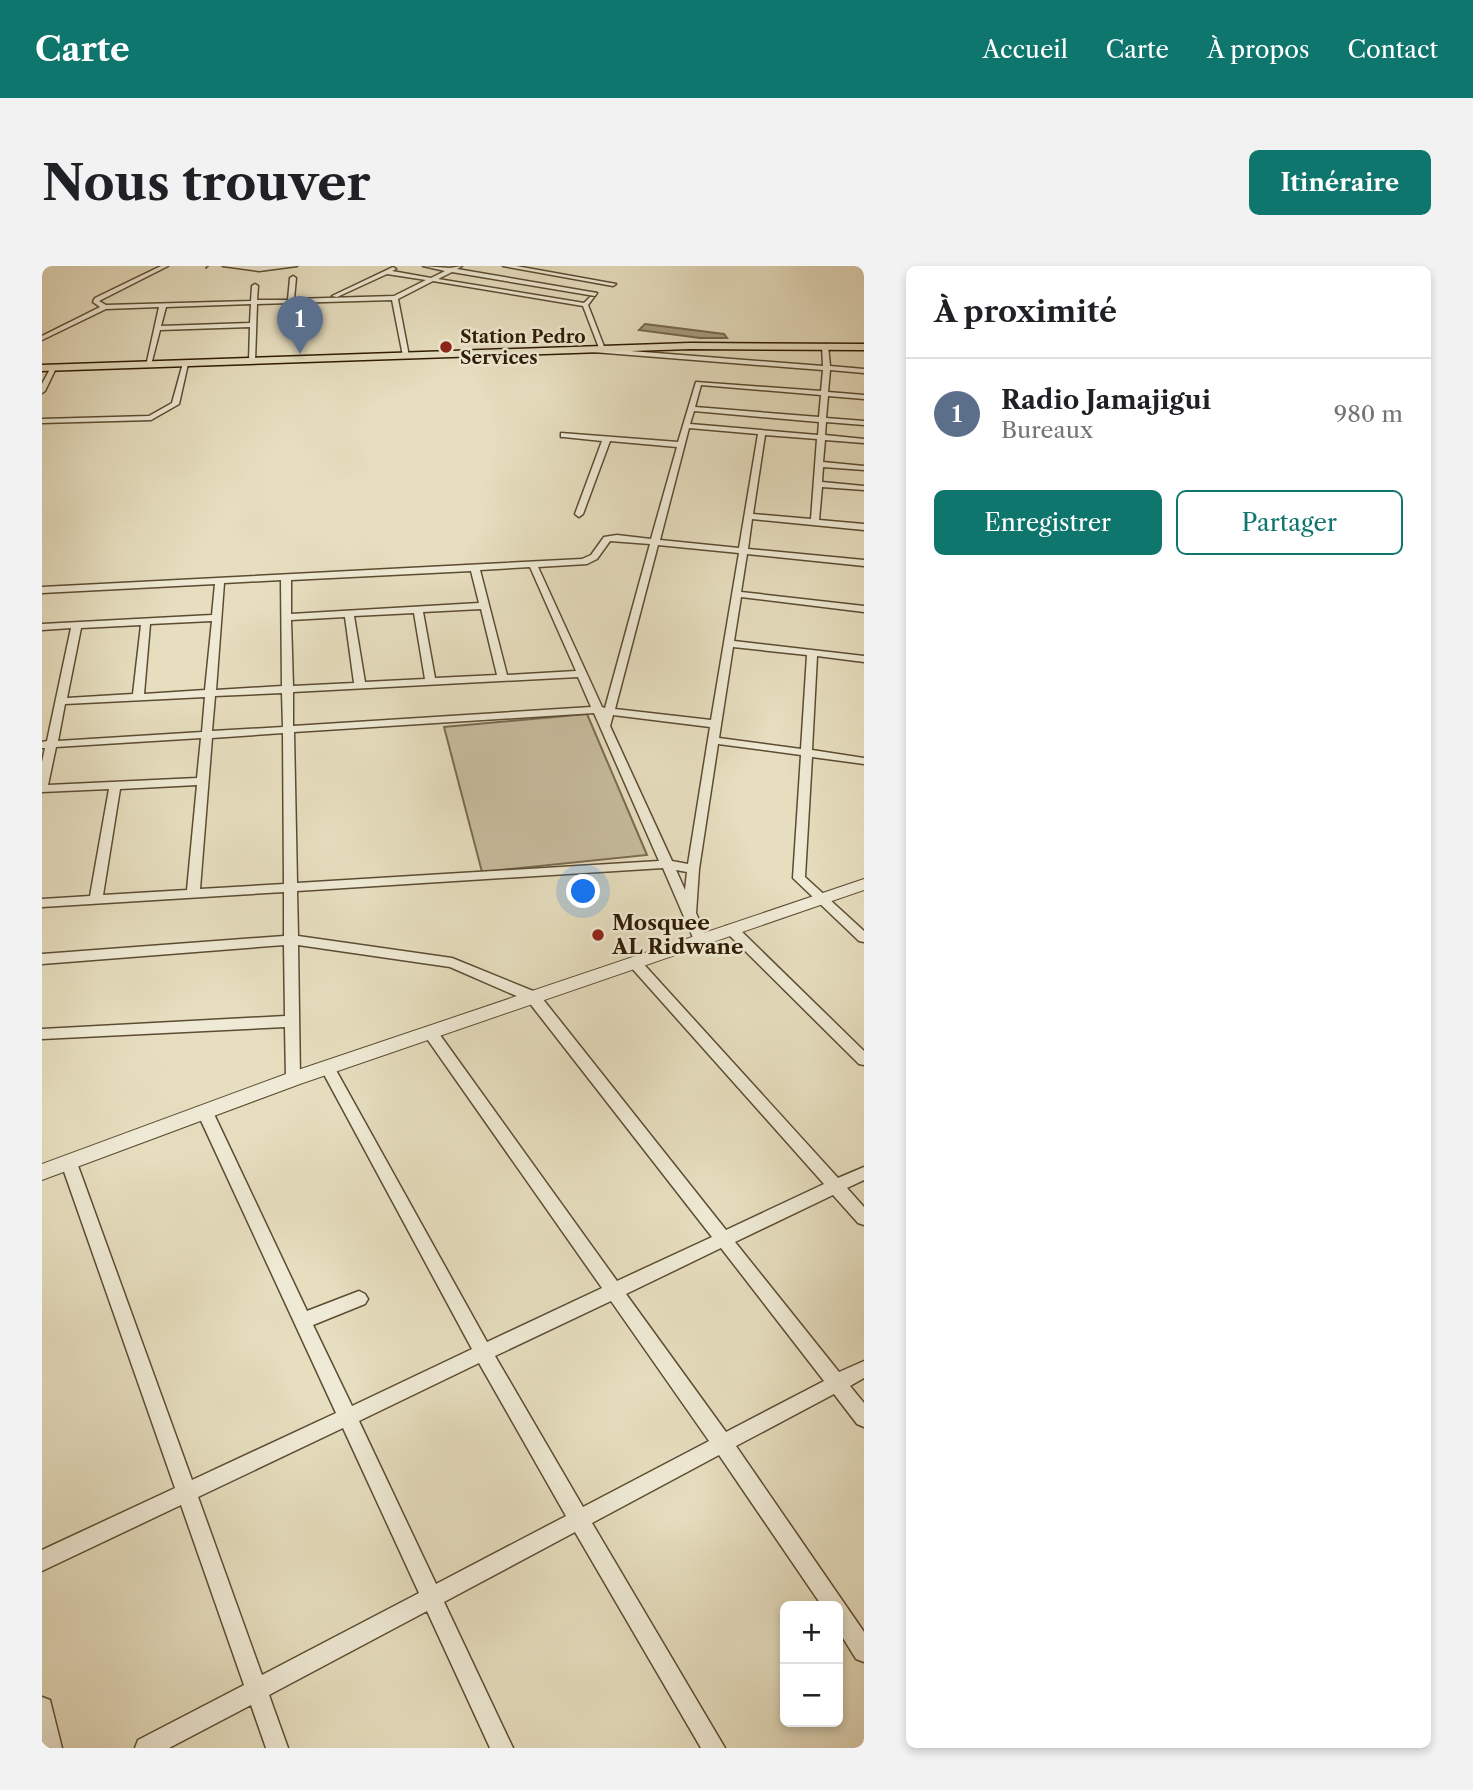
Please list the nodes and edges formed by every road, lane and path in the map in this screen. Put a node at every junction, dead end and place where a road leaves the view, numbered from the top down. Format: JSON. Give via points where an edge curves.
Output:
{"nodes":[{"id":1,"x":166,"y":266,"type":"edge"},
{"id":2,"x":226,"y":266,"type":"edge"},
{"id":3,"x":294,"y":266,"type":"edge"},
{"id":4,"x":398,"y":266,"type":"edge"},
{"id":5,"x":426,"y":266,"type":"edge"},
{"id":6,"x":459,"y":266,"type":"edge"},
{"id":7,"x":506,"y":266,"type":"edge"},
{"id":8,"x":572,"y":266,"type":"edge"},
{"id":9,"x":579,"y":266,"type":"edge"},
{"id":10,"x":519,"y":267,"type":"edge"},
{"id":11,"x":592,"y":268,"type":"dead end"},
{"id":12,"x":450,"y":270,"type":"junction"},
{"id":13,"x":386,"y":272,"type":"junction"},
{"id":14,"x":558,"y":275,"type":"junction"},
{"id":15,"x":293,"y":278,"type":"dead end"},
{"id":16,"x":497,"y":278,"type":"junction"},
{"id":17,"x":432,"y":280,"type":"junction"},
{"id":18,"x":255,"y":286,"type":"dead end"},
{"id":19,"x":478,"y":288,"type":"junction"},
{"id":20,"x":595,"y":295,"type":"junction"},
{"id":21,"x":395,"y":298,"type":"junction"},
{"id":22,"x":328,"y":300,"type":"junction"},
{"id":23,"x":291,"y":301,"type":"junction"},
{"id":24,"x":254,"y":302,"type":"junction"},
{"id":25,"x":163,"y":305,"type":"junction"},
{"id":26,"x":586,"y":305,"type":"junction"},
{"id":27,"x":105,"y":307,"type":"junction"},
{"id":28,"x":253,"y":325,"type":"junction"},
{"id":29,"x":158,"y":328,"type":"junction"},
{"id":30,"x":42,"y":338,"type":"edge"},
{"id":31,"x":825,"y":346,"type":"junction"},
{"id":32,"x":864,"y":347,"type":"edge"},
{"id":33,"x":583,"y":349,"type":"junction"},
{"id":34,"x":602,"y":349,"type":"junction"},
{"id":35,"x":406,"y":356,"type":"junction"},
{"id":36,"x":252,"y":361,"type":"junction"},
{"id":37,"x":185,"y":364,"type":"junction"},
{"id":38,"x":148,"y":365,"type":"junction"},
{"id":39,"x":47,"y":368,"type":"edge"},
{"id":40,"x":827,"y":369,"type":"junction"},
{"id":41,"x":864,"y":372,"type":"edge"},
{"id":42,"x":42,"y":391,"type":"edge"},
{"id":43,"x":825,"y":394,"type":"junction"},
{"id":44,"x":864,"y":397,"type":"edge"},
{"id":45,"x":691,"y":409,"type":"junction"},
{"id":46,"x":823,"y":420,"type":"junction"},
{"id":47,"x":42,"y":421,"type":"edge"},
{"id":48,"x":864,"y":423,"type":"edge"},
{"id":49,"x":686,"y":426,"type":"junction"},
{"id":50,"x":762,"y":432,"type":"junction"},
{"id":51,"x":564,"y":435,"type":"dead end"},
{"id":52,"x":821,"y":437,"type":"junction"},
{"id":53,"x":607,"y":438,"type":"junction"},
{"id":54,"x":864,"y":441,"type":"edge"},
{"id":55,"x":681,"y":445,"type":"junction"},
{"id":56,"x":819,"y":464,"type":"junction"},
{"id":57,"x":864,"y":468,"type":"edge"},
{"id":58,"x":818,"y":484,"type":"junction"},
{"id":59,"x":864,"y":488,"type":"edge"},
{"id":60,"x":579,"y":514,"type":"dead end"},
{"id":61,"x":747,"y":516,"type":"junction"},
{"id":62,"x":815,"y":522,"type":"junction"},
{"id":63,"x":864,"y":527,"type":"edge"},
{"id":64,"x":655,"y":541,"type":"junction"},
{"id":65,"x":742,"y":550,"type":"junction"},
{"id":66,"x":864,"y":564,"type":"edge"},
{"id":67,"x":533,"y":565,"type":"junction"},
{"id":68,"x":475,"y":568,"type":"junction"},
{"id":69,"x":286,"y":578,"type":"junction"},
{"id":70,"x":220,"y":581,"type":"junction"},
{"id":71,"x":42,"y":590,"type":"edge"},
{"id":72,"x":735,"y":594,"type":"junction"},
{"id":73,"x":485,"y":606,"type":"junction"},
{"id":74,"x":864,"y":609,"type":"edge"},
{"id":75,"x":418,"y":610,"type":"junction"},
{"id":76,"x":349,"y":614,"type":"junction"},
{"id":77,"x":287,"y":617,"type":"junction"},
{"id":78,"x":218,"y":618,"type":"junction"},
{"id":79,"x":146,"y":621,"type":"junction"},
{"id":80,"x":77,"y":625,"type":"junction"},
{"id":81,"x":42,"y":627,"type":"edge"},
{"id":82,"x":728,"y":643,"type":"junction"},
{"id":83,"x":812,"y":653,"type":"junction"},
{"id":84,"x":864,"y":659,"type":"edge"},
{"id":85,"x":582,"y":674,"type":"junction"},
{"id":86,"x":503,"y":678,"type":"junction"},
{"id":87,"x":431,"y":682,"type":"junction"},
{"id":88,"x":360,"y":685,"type":"junction"},
{"id":89,"x":288,"y":689,"type":"junction"},
{"id":90,"x":209,"y":693,"type":"junction"},
{"id":91,"x":138,"y":697,"type":"junction"},
{"id":92,"x":60,"y":701,"type":"junction"},
{"id":93,"x":604,"y":710,"type":"junction"},
{"id":94,"x":715,"y":724,"type":"junction"},
{"id":95,"x":289,"y":730,"type":"junction"},
{"id":96,"x":206,"y":735,"type":"junction"},
{"id":97,"x":713,"y":740,"type":"junction"},
{"id":98,"x":46,"y":745,"type":"edge"},
{"id":99,"x":807,"y":753,"type":"junction"},
{"id":100,"x":864,"y":761,"type":"edge"},
{"id":101,"x":202,"y":781,"type":"junction"},
{"id":102,"x":116,"y":785,"type":"junction"},
{"id":103,"x":42,"y":788,"type":"edge"},
{"id":104,"x":667,"y":864,"type":"junction"},
{"id":105,"x":693,"y":869,"type":"junction"},
{"id":106,"x":864,"y":884,"type":"edge"},
{"id":107,"x":291,"y":888,"type":"junction"},
{"id":108,"x":193,"y":894,"type":"junction"},
{"id":109,"x":821,"y":898,"type":"junction"},
{"id":110,"x":96,"y":900,"type":"junction"},
{"id":111,"x":42,"y":903,"type":"edge"},
{"id":112,"x":690,"y":914,"type":"junction"},
{"id":113,"x":731,"y":929,"type":"junction"},
{"id":114,"x":864,"y":938,"type":"edge"},
{"id":115,"x":291,"y":940,"type":"junction"},
{"id":116,"x":701,"y":940,"type":"junction"},
{"id":117,"x":42,"y":959,"type":"edge"},
{"id":118,"x":634,"y":962,"type":"junction"},
{"id":119,"x":533,"y":997,"type":"junction"},
{"id":120,"x":292,"y":1021,"type":"junction"},
{"id":121,"x":430,"y":1032,"type":"junction"},
{"id":122,"x":42,"y":1034,"type":"edge"},
{"id":123,"x":864,"y":1060,"type":"edge"},
{"id":124,"x":327,"y":1067,"type":"junction"},
{"id":125,"x":293,"y":1079,"type":"junction"},
{"id":126,"x":205,"y":1112,"type":"junction"},
{"id":127,"x":69,"y":1163,"type":"junction"},
{"id":128,"x":42,"y":1172,"type":"edge"},
{"id":129,"x":864,"y":1173,"type":"edge"},
{"id":130,"x":835,"y":1186,"type":"junction"},
{"id":131,"x":864,"y":1218,"type":"edge"},
{"id":132,"x":723,"y":1239,"type":"junction"},
{"id":133,"x":614,"y":1291,"type":"junction"},
{"id":134,"x":359,"y":1299,"type":"dead end"},
{"id":135,"x":305,"y":1320,"type":"junction"},
{"id":136,"x":483,"y":1352,"type":"junction"},
{"id":137,"x":864,"y":1369,"type":"edge"},
{"id":138,"x":837,"y":1383,"type":"junction"},
{"id":139,"x":349,"y":1416,"type":"junction"},
{"id":140,"x":864,"y":1418,"type":"edge"},
{"id":141,"x":723,"y":1444,"type":"junction"},
{"id":142,"x":186,"y":1493,"type":"junction"},
{"id":143,"x":578,"y":1520,"type":"junction"},
{"id":144,"x":42,"y":1561,"type":"edge"},
{"id":145,"x":431,"y":1597,"type":"junction"},
{"id":146,"x":831,"y":1601,"type":"edge"},
{"id":147,"x":843,"y":1620,"type":"edge"},
{"id":148,"x":864,"y":1651,"type":"edge"},
{"id":149,"x":256,"y":1690,"type":"junction"},
{"id":150,"x":42,"y":1708,"type":"edge"},
{"id":151,"x":51,"y":1748,"type":"edge"},
{"id":152,"x":146,"y":1748,"type":"edge"},
{"id":153,"x":277,"y":1748,"type":"edge"},
{"id":154,"x":502,"y":1748,"type":"edge"},
{"id":155,"x":714,"y":1748,"type":"edge"}],
"edges":[{"from":1,"to":27,"type":"street","via":[[97,299]]},
{"from":2,"to":3,"type":"street"},
{"from":4,"to":13,"type":"street"},
{"from":5,"to":12,"type":"street"},
{"from":6,"to":12,"type":"street"},
{"from":7,"to":10,"type":"street"},
{"from":8,"to":14,"type":"street"},
{"from":9,"to":11,"type":"street"},
{"from":10,"to":14,"type":"street"},
{"from":10,"to":16,"type":"street"},
{"from":12,"to":16,"type":"street"},
{"from":12,"to":17,"type":"street"},
{"from":13,"to":17,"type":"street"},
{"from":13,"to":22,"type":"street"},
{"from":14,"to":20,"type":"street","via":[[614,283]]},
{"from":15,"to":23,"type":"street"},
{"from":16,"to":19,"type":"street"},
{"from":16,"to":20,"type":"street"},
{"from":17,"to":19,"type":"street"},
{"from":17,"to":21,"type":"street"},
{"from":18,"to":24,"type":"street"},
{"from":19,"to":26,"type":"street"},
{"from":20,"to":26,"type":"street"},
{"from":21,"to":22,"type":"street"},
{"from":21,"to":35,"type":"street"},
{"from":22,"to":23,"type":"street"},
{"from":23,"to":24,"type":"street"},
{"from":24,"to":25,"type":"street"},
{"from":24,"to":28,"type":"street"},
{"from":25,"to":27,"type":"street"},
{"from":25,"to":29,"type":"street"},
{"from":26,"to":34,"type":"street"},
{"from":27,"to":30,"type":"street"},
{"from":28,"to":29,"type":"street"},
{"from":28,"to":36,"type":"street"},
{"from":29,"to":38,"type":"street"},
{"from":31,"to":32,"type":"main road"},
{"from":31,"to":34,"type":"main road"},
{"from":31,"to":40,"type":"street"},
{"from":33,"to":34,"type":"main road"},
{"from":33,"to":35,"type":"main road"},
{"from":33,"to":40,"type":"street"},
{"from":35,"to":36,"type":"main road"},
{"from":36,"to":37,"type":"main road"},
{"from":37,"to":38,"type":"main road"},
{"from":37,"to":47,"type":"street","via":[[175,404],[152,418]]},
{"from":38,"to":39,"type":"main road"},
{"from":39,"to":42,"type":"street"},
{"from":40,"to":41,"type":"street"},
{"from":40,"to":43,"type":"street"},
{"from":43,"to":44,"type":"street"},
{"from":43,"to":45,"type":"street","via":[[698,383]]},
{"from":43,"to":46,"type":"street"},
{"from":45,"to":46,"type":"street"},
{"from":45,"to":49,"type":"street"},
{"from":46,"to":48,"type":"street"},
{"from":46,"to":52,"type":"street"},
{"from":49,"to":50,"type":"street"},
{"from":49,"to":55,"type":"street"},
{"from":50,"to":52,"type":"street"},
{"from":50,"to":61,"type":"street"},
{"from":51,"to":53,"type":"street"},
{"from":52,"to":54,"type":"street"},
{"from":52,"to":56,"type":"street"},
{"from":53,"to":55,"type":"street"},
{"from":53,"to":60,"type":"street"},
{"from":55,"to":64,"type":"street"},
{"from":56,"to":57,"type":"street"},
{"from":56,"to":58,"type":"street"},
{"from":58,"to":59,"type":"street"},
{"from":58,"to":62,"type":"street"},
{"from":61,"to":62,"type":"street"},
{"from":61,"to":65,"type":"street"},
{"from":62,"to":63,"type":"street"},
{"from":64,"to":65,"type":"street"},
{"from":64,"to":67,"type":"street","via":[[607,539],[594,557],[584,562]]},
{"from":64,"to":93,"type":"street"},
{"from":65,"to":66,"type":"street"},
{"from":65,"to":72,"type":"street"},
{"from":67,"to":68,"type":"street"},
{"from":67,"to":85,"type":"street"},
{"from":68,"to":69,"type":"street"},
{"from":68,"to":73,"type":"street"},
{"from":69,"to":70,"type":"street"},
{"from":69,"to":77,"type":"street"},
{"from":70,"to":71,"type":"street"},
{"from":70,"to":78,"type":"street"},
{"from":72,"to":74,"type":"street"},
{"from":72,"to":82,"type":"street"},
{"from":73,"to":75,"type":"street"},
{"from":73,"to":86,"type":"street"},
{"from":75,"to":76,"type":"street"},
{"from":75,"to":87,"type":"street"},
{"from":76,"to":77,"type":"street"},
{"from":76,"to":88,"type":"street"},
{"from":77,"to":89,"type":"street"},
{"from":78,"to":79,"type":"street"},
{"from":78,"to":90,"type":"street"},
{"from":79,"to":80,"type":"street"},
{"from":79,"to":91,"type":"street"},
{"from":80,"to":81,"type":"street"},
{"from":80,"to":92,"type":"street"},
{"from":82,"to":83,"type":"street"},
{"from":82,"to":94,"type":"street"},
{"from":83,"to":84,"type":"street"},
{"from":83,"to":99,"type":"street"},
{"from":85,"to":86,"type":"street"},
{"from":85,"to":93,"type":"street"},
{"from":86,"to":87,"type":"street"},
{"from":87,"to":88,"type":"street"},
{"from":88,"to":89,"type":"street"},
{"from":89,"to":90,"type":"street"},
{"from":89,"to":95,"type":"street"},
{"from":90,"to":91,"type":"street"},
{"from":90,"to":96,"type":"street"},
{"from":91,"to":92,"type":"street"},
{"from":92,"to":98,"type":"street"},
{"from":93,"to":94,"type":"street"},
{"from":93,"to":95,"type":"street"},
{"from":93,"to":104,"type":"street","via":[[605,726]]},
{"from":94,"to":97,"type":"street"},
{"from":95,"to":96,"type":"street"},
{"from":95,"to":107,"type":"street"},
{"from":96,"to":98,"type":"street"},
{"from":96,"to":101,"type":"street"},
{"from":97,"to":99,"type":"street"},
{"from":97,"to":105,"type":"street"},
{"from":98,"to":103,"type":"street"},
{"from":99,"to":100,"type":"street"},
{"from":99,"to":109,"type":"street","via":[[799,878]]},
{"from":101,"to":102,"type":"street"},
{"from":101,"to":108,"type":"street"},
{"from":102,"to":103,"type":"street"},
{"from":102,"to":110,"type":"street"},
{"from":104,"to":105,"type":"street"},
{"from":104,"to":107,"type":"street"},
{"from":104,"to":112,"type":"street"},
{"from":105,"to":112,"type":"street"},
{"from":106,"to":109,"type":"street"},
{"from":107,"to":108,"type":"street"},
{"from":107,"to":115,"type":"street"},
{"from":108,"to":110,"type":"street"},
{"from":109,"to":113,"type":"street"},
{"from":109,"to":114,"type":"street"},
{"from":110,"to":111,"type":"street"},
{"from":112,"to":116,"type":"street"},
{"from":113,"to":116,"type":"street"},
{"from":113,"to":123,"type":"street"},
{"from":115,"to":117,"type":"street"},
{"from":115,"to":119,"type":"street","via":[[452,963]]},
{"from":115,"to":120,"type":"street"},
{"from":116,"to":118,"type":"street"},
{"from":118,"to":119,"type":"street"},
{"from":118,"to":130,"type":"street"},
{"from":119,"to":121,"type":"street"},
{"from":119,"to":132,"type":"street"},
{"from":120,"to":122,"type":"street"},
{"from":120,"to":125,"type":"street"},
{"from":121,"to":124,"type":"street"},
{"from":121,"to":133,"type":"street"},
{"from":124,"to":125,"type":"street"},
{"from":124,"to":136,"type":"street"},
{"from":125,"to":126,"type":"street"},
{"from":126,"to":127,"type":"street"},
{"from":126,"to":135,"type":"street"},
{"from":127,"to":128,"type":"street"},
{"from":127,"to":142,"type":"street"},
{"from":129,"to":130,"type":"street"},
{"from":130,"to":131,"type":"street"},
{"from":130,"to":132,"type":"street"},
{"from":132,"to":133,"type":"street"},
{"from":132,"to":138,"type":"street"},
{"from":133,"to":136,"type":"street"},
{"from":133,"to":141,"type":"street"},
{"from":134,"to":135,"type":"street"},
{"from":135,"to":139,"type":"street"},
{"from":136,"to":139,"type":"street"},
{"from":136,"to":143,"type":"street"},
{"from":137,"to":138,"type":"street"},
{"from":138,"to":140,"type":"street"},
{"from":138,"to":141,"type":"street"},
{"from":139,"to":142,"type":"street"},
{"from":139,"to":145,"type":"street"},
{"from":141,"to":143,"type":"street"},
{"from":141,"to":146,"type":"street"},
{"from":142,"to":144,"type":"street"},
{"from":142,"to":149,"type":"street"},
{"from":143,"to":145,"type":"street"},
{"from":143,"to":155,"type":"street"},
{"from":145,"to":149,"type":"street"},
{"from":145,"to":154,"type":"street"},
{"from":147,"to":148,"type":"street"},
{"from":149,"to":152,"type":"street"},
{"from":149,"to":153,"type":"street"},
{"from":150,"to":151,"type":"street"}]}
